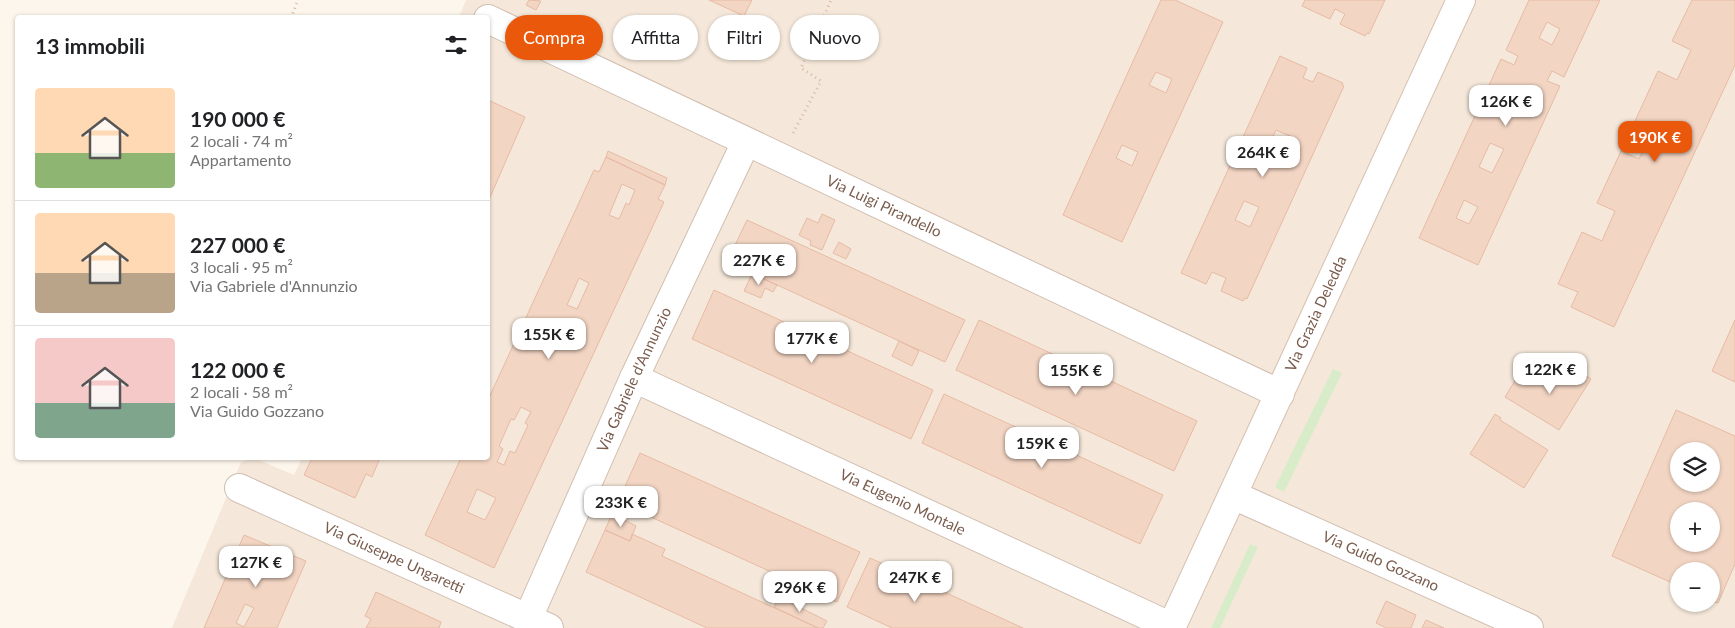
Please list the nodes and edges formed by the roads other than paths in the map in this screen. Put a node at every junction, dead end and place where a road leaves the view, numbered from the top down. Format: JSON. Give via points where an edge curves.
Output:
{"nodes":[{"id":1,"x":1460,"y":0,"type":"edge"},
{"id":2,"x":490,"y":20,"type":"edge"},
{"id":3,"x":746,"y":142,"type":"junction"},
{"id":4,"x":634,"y":378,"type":"junction"},
{"id":5,"x":1280,"y":394,"type":"junction"},
{"id":6,"x":239,"y":488,"type":"dead end"},
{"id":7,"x":1233,"y":495,"type":"junction"},
{"id":8,"x":539,"y":623,"type":"edge"},
{"id":9,"x":1172,"y":628,"type":"edge"},
{"id":10,"x":1529,"y":628,"type":"edge"}],
"edges":[{"from":1,"to":5,"type":"street","name":"Via Grazia Deledda"},
{"from":2,"to":3,"type":"street","name":"Via Luigi Pirandello"},
{"from":3,"to":4,"type":"street","name":"Via Gabriele d'Annunzio"},
{"from":3,"to":5,"type":"street","name":"Via Luigi Pirandello"},
{"from":4,"to":8,"type":"street","name":"Via Gabriele d'Annunzio"},
{"from":4,"to":9,"type":"street","name":"Via Eugenio Montale"},
{"from":5,"to":7,"type":"street","name":"Via Grazia Deledda"},
{"from":6,"to":8,"type":"street","name":"Via Giuseppe Ungaretti"},
{"from":7,"to":9,"type":"street","name":"Via Grazia Deledda"},
{"from":7,"to":10,"type":"street","name":"Via Guido Gozzano"}]}
